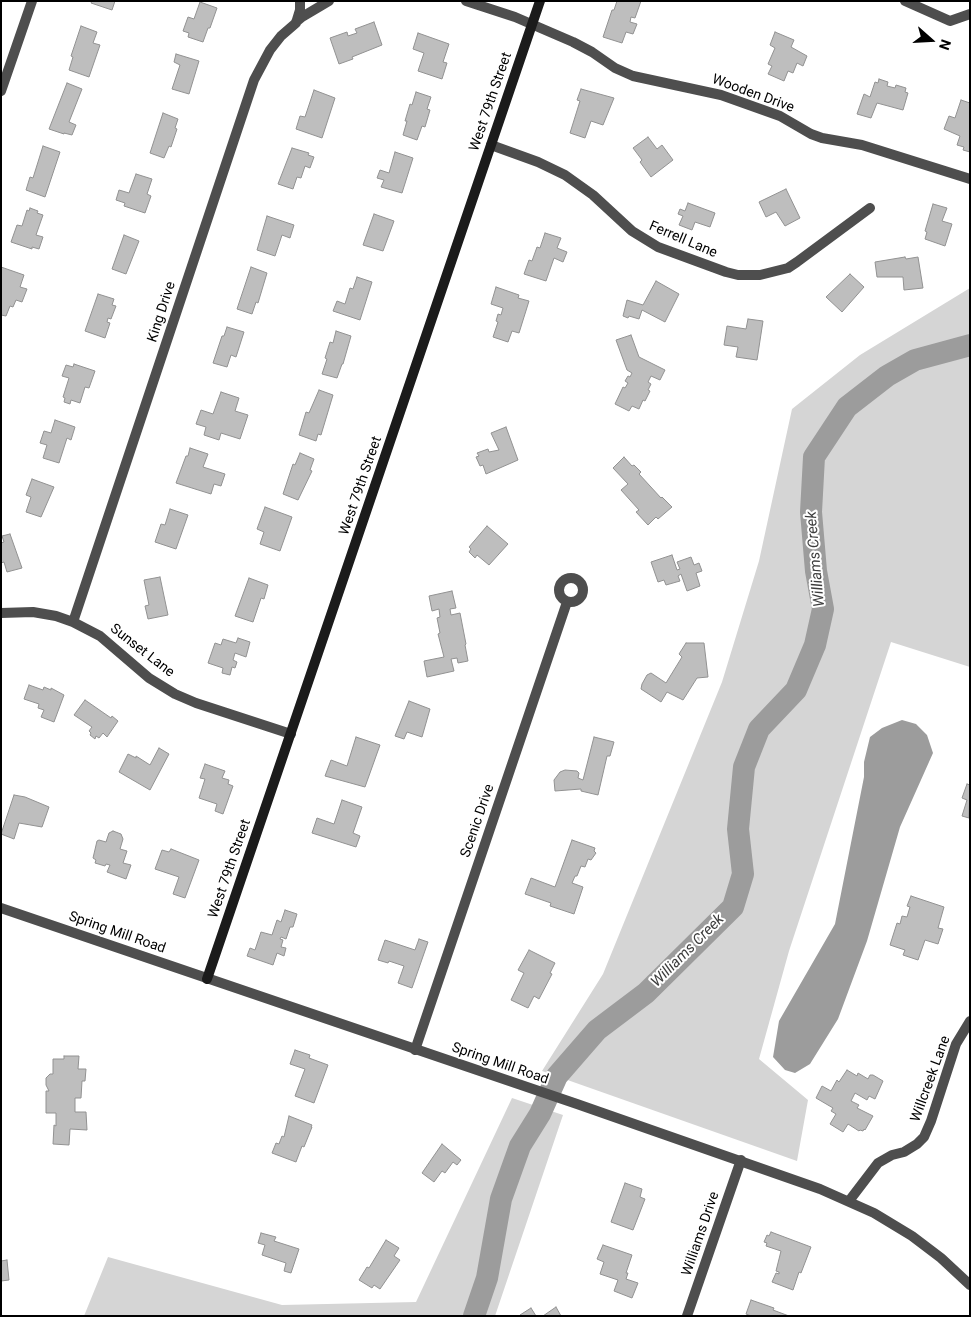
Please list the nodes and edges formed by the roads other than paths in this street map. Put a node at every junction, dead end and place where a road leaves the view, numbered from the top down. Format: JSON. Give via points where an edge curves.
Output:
{"nodes":[{"id":1,"x":32,"y":1,"type":"edge"},
{"id":2,"x":300,"y":1,"type":"edge"},
{"id":3,"x":329,"y":1,"type":"edge"},
{"id":4,"x":466,"y":1,"type":"edge"},
{"id":5,"x":540,"y":1,"type":"edge"},
{"id":6,"x":904,"y":1,"type":"edge"},
{"id":7,"x":970,"y":14,"type":"edge"},
{"id":8,"x":296,"y":23,"type":"junction"},
{"id":9,"x":532,"y":25,"type":"junction"},
{"id":10,"x":1,"y":91,"type":"edge"},
{"id":11,"x":491,"y":145,"type":"junction"},
{"id":12,"x":970,"y":179,"type":"edge"},
{"id":13,"x":870,"y":208,"type":"dead end"},
{"id":14,"x":567,"y":602,"type":"dead end"},
{"id":15,"x":1,"y":612,"type":"edge"},
{"id":16,"x":73,"y":622,"type":"junction"},
{"id":17,"x":291,"y":734,"type":"junction"},
{"id":18,"x":1,"y":908,"type":"edge"},
{"id":19,"x":207,"y":979,"type":"junction"},
{"id":20,"x":970,"y":1021,"type":"edge"},
{"id":21,"x":415,"y":1050,"type":"junction"},
{"id":22,"x":741,"y":1160,"type":"junction"},
{"id":23,"x":849,"y":1201,"type":"junction"},
{"id":24,"x":970,"y":1285,"type":"edge"},
{"id":25,"x":687,"y":1316,"type":"edge"}],
"edges":[{"from":1,"to":10,"type":"street"},
{"from":2,"to":8,"type":"street"},
{"from":3,"to":8,"type":"street","name":"King Drive"},
{"from":4,"to":9,"type":"street"},
{"from":5,"to":9,"type":"main road","name":"West 79th Street"},
{"from":6,"to":7,"type":"street","via":[[950,21]]},
{"from":8,"to":16,"type":"street","name":"King Drive","via":[[270,50],[254,80]]},
{"from":9,"to":11,"type":"main road","name":"West 79th Street"},
{"from":9,"to":12,"type":"street","name":"Wooden Drive","via":[[582,46],[633,76],[722,95],[780,116],[822,138],[862,145]]},
{"from":11,"to":13,"type":"street","name":"Ferrell Lane","via":[[565,175],[593,195],[632,231],[658,247],[738,275],[760,275],[788,268]]},
{"from":11,"to":17,"type":"main road","name":"West 79th Street"},
{"from":14,"to":21,"type":"street","name":"Scenic Drive"},
{"from":15,"to":16,"type":"street","name":"Sunset Lane","via":[[33,612]]},
{"from":16,"to":17,"type":"street","name":"Sunset Lane","via":[[100,636],[144,674],[175,694]]},
{"from":17,"to":19,"type":"main road","name":"West 79th Street"},
{"from":18,"to":19,"type":"street","name":"Spring Mill Road"},
{"from":19,"to":21,"type":"street","name":"Spring Mill Road"},
{"from":20,"to":23,"type":"street","name":"Willcreek Lane","via":[[956,1044],[924,1137],[904,1152],[878,1163]]},
{"from":21,"to":22,"type":"street","name":"Spring Mill Road"},
{"from":22,"to":23,"type":"street","name":"Spring Mill Road"},
{"from":22,"to":25,"type":"street","name":"Williams Drive"},
{"from":23,"to":24,"type":"street","name":"Spring Mill Road","via":[[912,1236]]}]}
